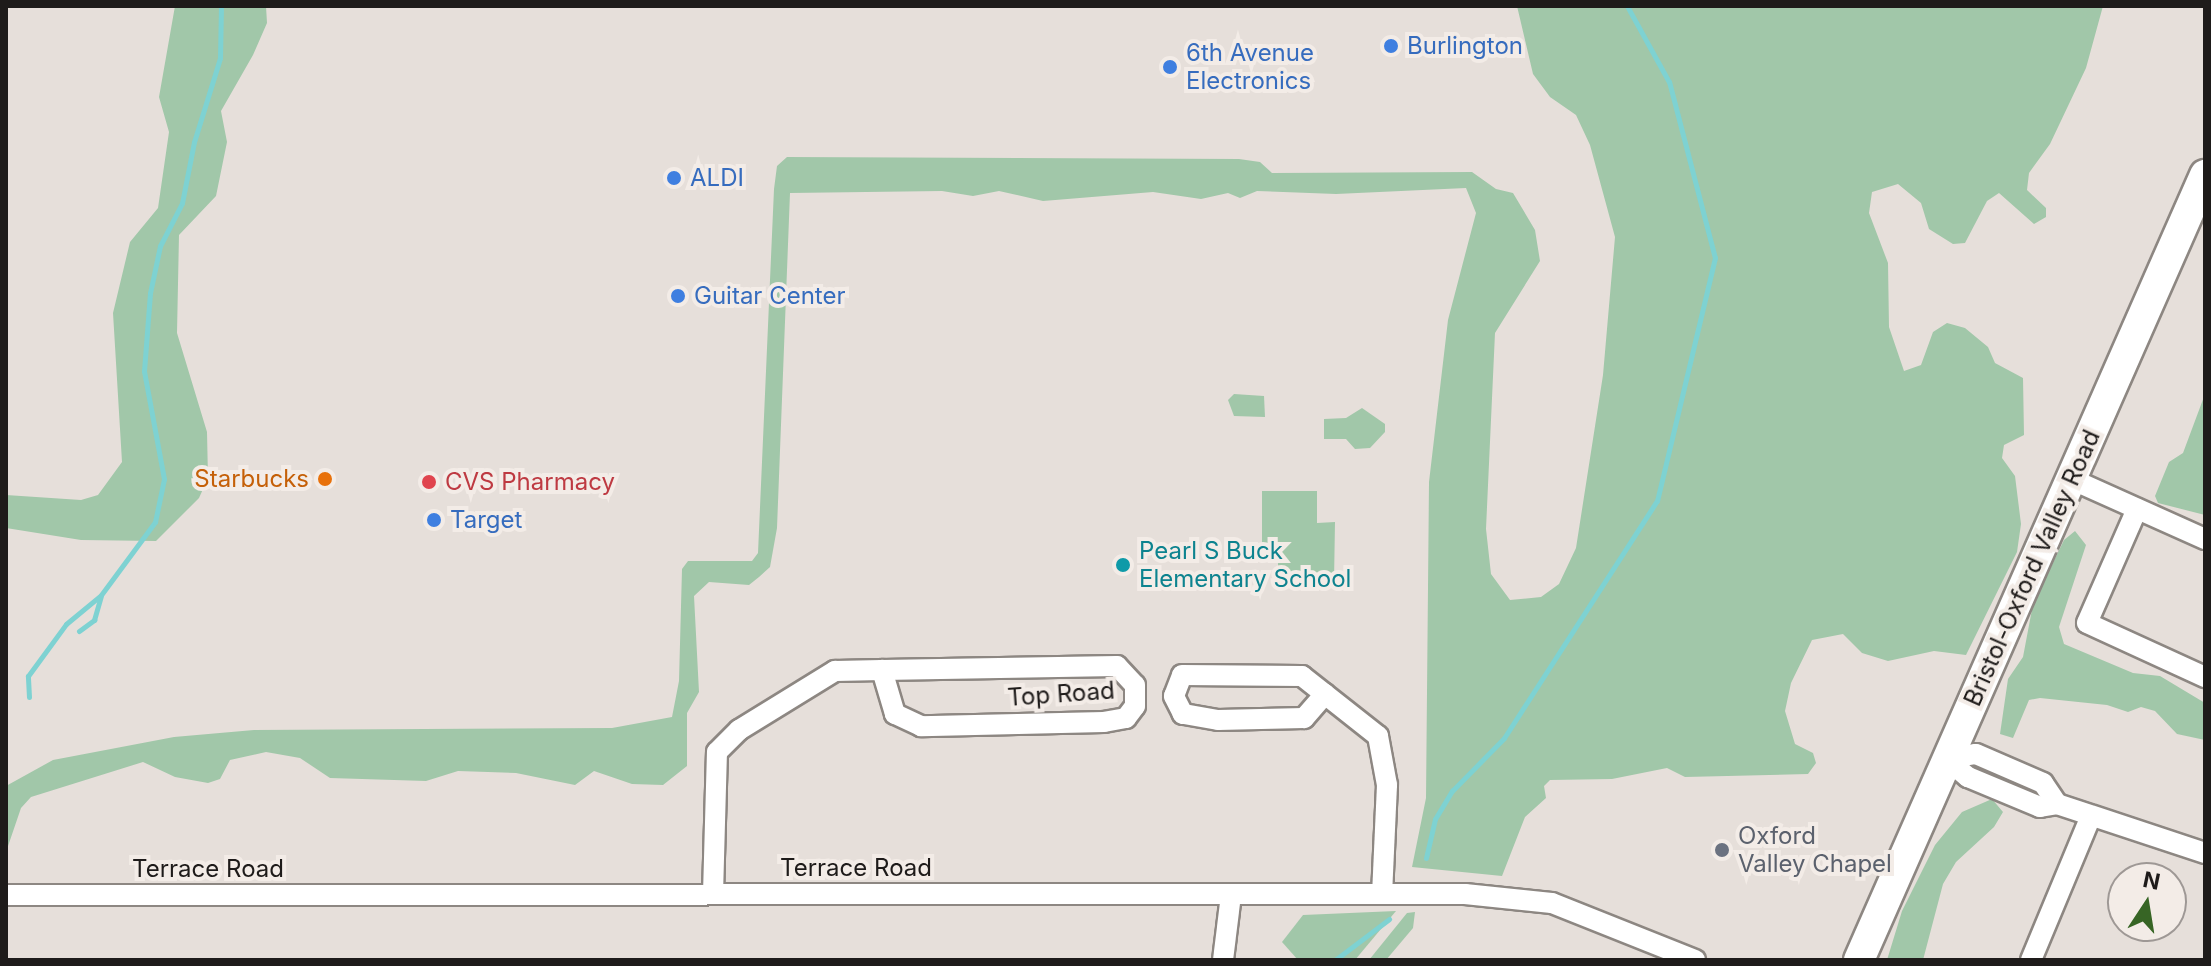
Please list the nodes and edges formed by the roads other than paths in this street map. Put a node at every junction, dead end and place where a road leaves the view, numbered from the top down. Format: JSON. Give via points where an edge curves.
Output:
{"nodes":[{"id":1,"x":2205,"y":175,"type":"edge"},
{"id":2,"x":2071,"y":479,"type":"junction"},
{"id":3,"x":2137,"y":509,"type":"junction"},
{"id":4,"x":2205,"y":539,"type":"edge"},
{"id":5,"x":882,"y":670,"type":"junction"},
{"id":6,"x":2205,"y":677,"type":"edge"},
{"id":7,"x":1325,"y":694,"type":"junction"},
{"id":8,"x":1947,"y":759,"type":"junction"},
{"id":9,"x":2090,"y":818,"type":"junction"},
{"id":10,"x":2205,"y":853,"type":"edge"},
{"id":11,"x":713,"y":894,"type":"junction"},
{"id":12,"x":1382,"y":894,"type":"junction"},
{"id":13,"x":6,"y":895,"type":"edge"},
{"id":14,"x":1231,"y":895,"type":"junction"},
{"id":15,"x":1223,"y":960,"type":"edge"},
{"id":16,"x":1695,"y":960,"type":"edge"},
{"id":17,"x":1859,"y":960,"type":"edge"},
{"id":18,"x":2031,"y":960,"type":"edge"}],
"edges":[{"from":1,"to":2,"type":"main road","name":"Bristol-Oxford Valley Road"},
{"from":2,"to":3,"type":"street"},
{"from":2,"to":8,"type":"main road","name":"Bristol-Oxford Valley Road"},
{"from":3,"to":4,"type":"street"},
{"from":3,"to":6,"type":"street","via":[[2087,623]]},
{"from":5,"to":5,"type":"street","name":"Top Road","via":[[895,714],[921,726],[1104,722],[1126,718],[1135,706],[1135,685],[1117,666]]},
{"from":5,"to":11,"type":"street","name":"Top Road","via":[[835,671],[739,730],[717,752]]},
{"from":7,"to":7,"type":"street","via":[[1302,676],[1182,675],[1174,696],[1183,714],[1218,720],[1304,718]]},
{"from":7,"to":12,"type":"street","via":[[1378,736],[1387,785]]},
{"from":8,"to":9,"type":"street","via":[[1976,754],[2043,783],[2057,804]]},
{"from":8,"to":17,"type":"main road","name":"Bristol-Oxford Valley Road"},
{"from":9,"to":10,"type":"street"},
{"from":9,"to":18,"type":"street"},
{"from":11,"to":13,"type":"street","name":"Terrace Road"},
{"from":11,"to":14,"type":"street","name":"Terrace Road"},
{"from":12,"to":14,"type":"street","name":"Terrace Road"},
{"from":12,"to":16,"type":"street","name":"Terrace Road","via":[[1465,894],[1552,903]]},
{"from":14,"to":15,"type":"street"}]}
